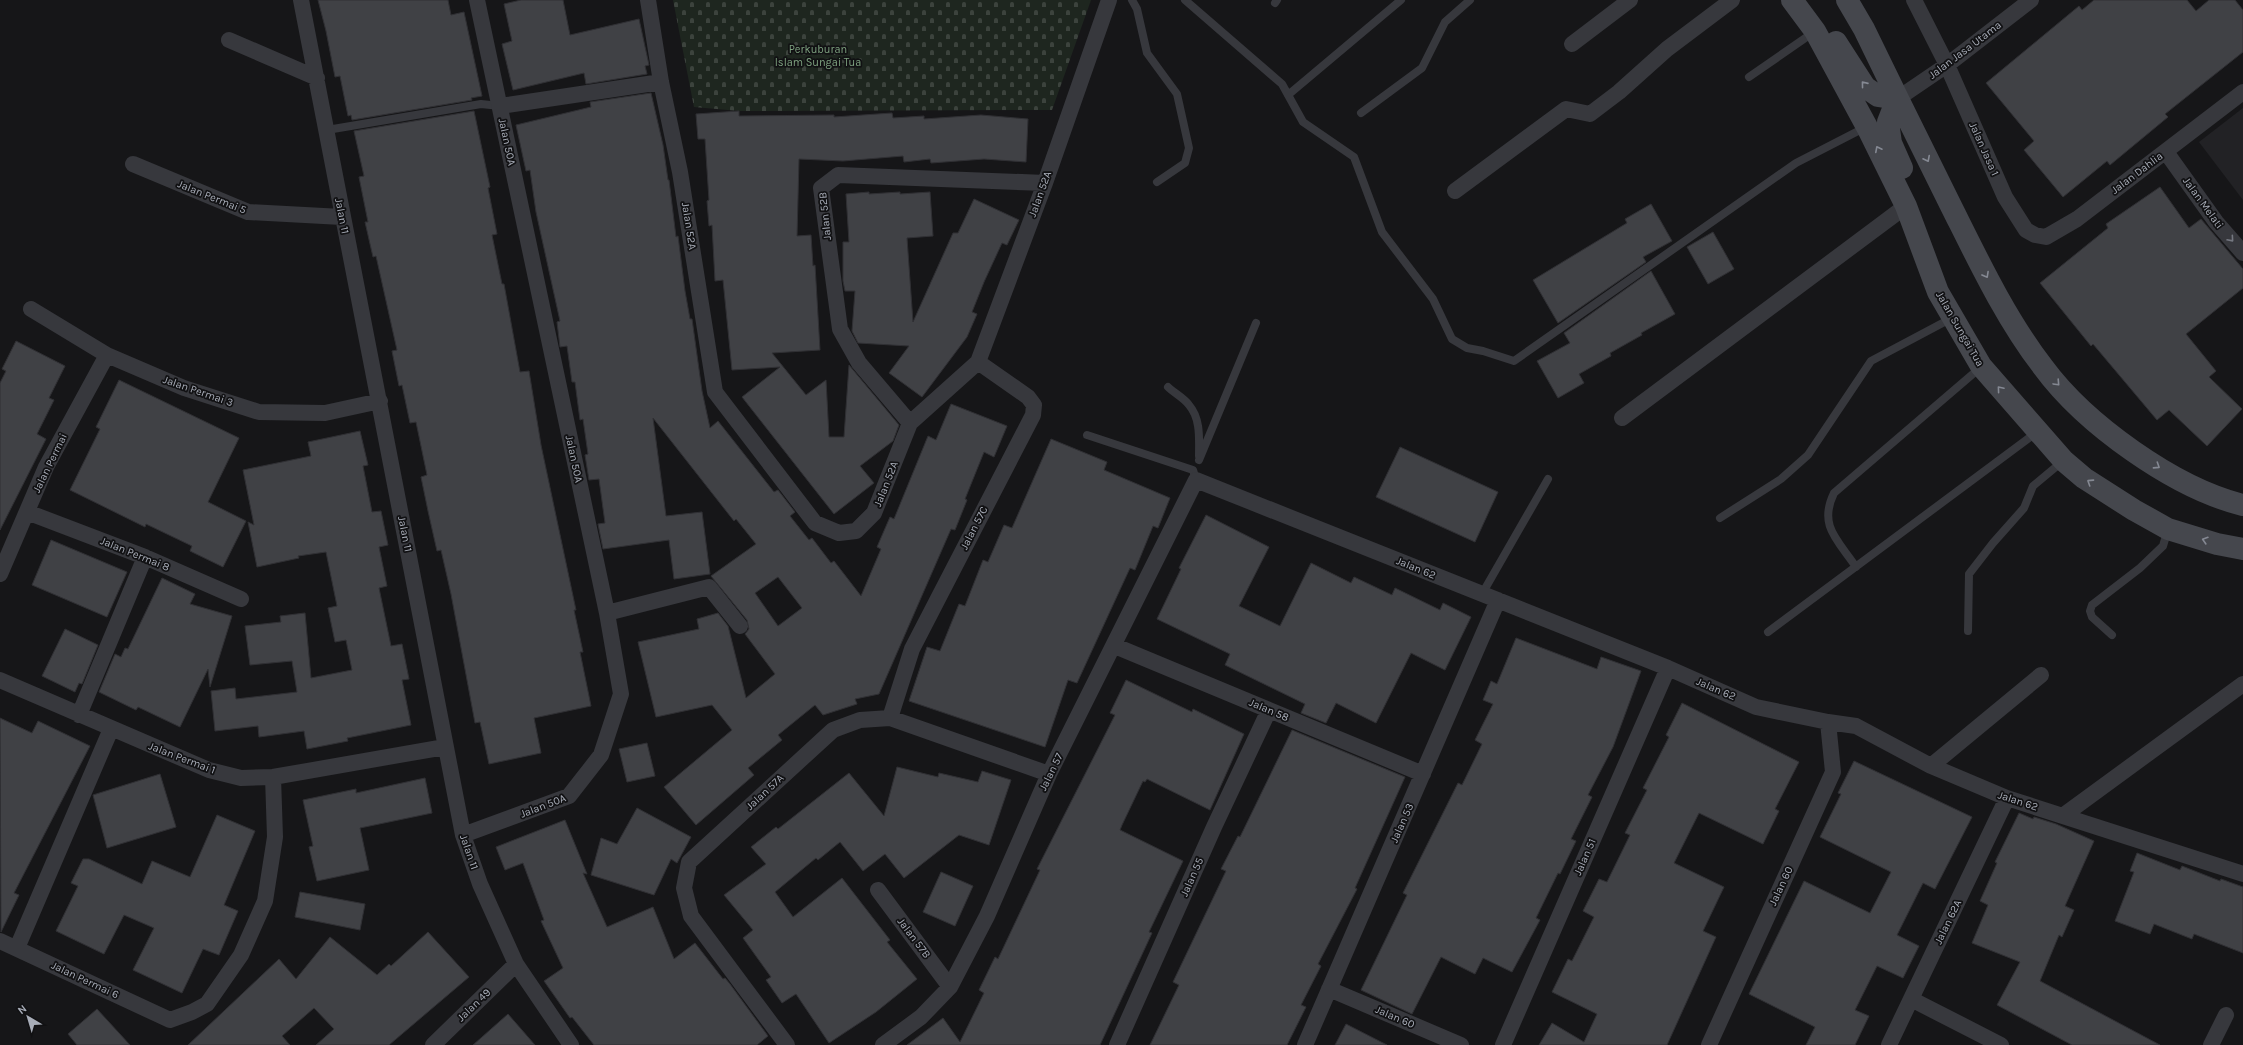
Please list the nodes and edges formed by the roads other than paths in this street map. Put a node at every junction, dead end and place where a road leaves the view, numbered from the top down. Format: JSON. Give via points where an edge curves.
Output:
{"nodes":[{"id":1,"x":301,"y":0,"type":"edge"},
{"id":2,"x":477,"y":0,"type":"edge"},
{"id":3,"x":648,"y":0,"type":"edge"},
{"id":4,"x":1108,"y":0,"type":"edge"},
{"id":5,"x":1132,"y":0,"type":"edge"},
{"id":6,"x":1185,"y":0,"type":"edge"},
{"id":7,"x":1401,"y":0,"type":"edge"},
{"id":8,"x":1470,"y":0,"type":"edge"},
{"id":9,"x":1630,"y":0,"type":"edge"},
{"id":10,"x":1732,"y":0,"type":"edge"},
{"id":11,"x":1792,"y":0,"type":"edge"},
{"id":12,"x":1796,"y":0,"type":"edge"},
{"id":13,"x":1847,"y":0,"type":"edge"},
{"id":14,"x":1914,"y":0,"type":"edge"},
{"id":15,"x":2031,"y":0,"type":"edge"},
{"id":16,"x":1815,"y":31,"type":"junction"},
{"id":17,"x":229,"y":40,"type":"dead end"},
{"id":18,"x":1572,"y":44,"type":"dead end"},
{"id":19,"x":1947,"y":65,"type":"junction"},
{"id":20,"x":1749,"y":77,"type":"dead end"},
{"id":21,"x":316,"y":78,"type":"junction"},
{"id":22,"x":662,"y":82,"type":"junction"},
{"id":23,"x":2243,"y":92,"type":"edge"},
{"id":24,"x":1288,"y":95,"type":"junction"},
{"id":25,"x":1897,"y":99,"type":"junction"},
{"id":26,"x":500,"y":106,"type":"junction"},
{"id":27,"x":1361,"y":113,"type":"dead end"},
{"id":28,"x":1867,"y":127,"type":"junction"},
{"id":29,"x":326,"y":130,"type":"junction"},
{"id":30,"x":2166,"y":152,"type":"junction"},
{"id":31,"x":133,"y":164,"type":"dead end"},
{"id":32,"x":1157,"y":182,"type":"dead end"},
{"id":33,"x":1045,"y":183,"type":"junction"},
{"id":34,"x":1455,"y":191,"type":"dead end"},
{"id":35,"x":1906,"y":206,"type":"junction"},
{"id":36,"x":342,"y":217,"type":"junction"},
{"id":37,"x":2026,"y":230,"type":"joint"},
{"id":38,"x":2243,"y":253,"type":"edge"},
{"id":39,"x":1938,"y":292,"type":"junction"},
{"id":40,"x":31,"y":309,"type":"dead end"},
{"id":41,"x":1952,"y":318,"type":"junction"},
{"id":42,"x":1256,"y":324,"type":"dead end"},
{"id":43,"x":106,"y":355,"type":"junction"},
{"id":44,"x":978,"y":362,"type":"junction"},
{"id":45,"x":1981,"y":366,"type":"junction"},
{"id":46,"x":1168,"y":387,"type":"dead end"},
{"id":47,"x":380,"y":401,"type":"junction"},
{"id":48,"x":1622,"y":418,"type":"dead end"},
{"id":49,"x":910,"y":423,"type":"junction"},
{"id":50,"x":2036,"y":432,"type":"junction"},
{"id":51,"x":1087,"y":435,"type":"dead end"},
{"id":52,"x":1199,"y":460,"type":"junction"},
{"id":53,"x":2064,"y":461,"type":"junction"},
{"id":54,"x":1195,"y":475,"type":"junction"},
{"id":55,"x":1548,"y":479,"type":"dead end"},
{"id":56,"x":2243,"y":505,"type":"edge"},
{"id":57,"x":27,"y":512,"type":"junction"},
{"id":58,"x":1720,"y":518,"type":"dead end"},
{"id":59,"x":2168,"y":528,"type":"junction"},
{"id":60,"x":2243,"y":549,"type":"edge"},
{"id":61,"x":145,"y":557,"type":"junction"},
{"id":62,"x":1856,"y":567,"type":"junction"},
{"id":63,"x":0,"y":574,"type":"edge"},
{"id":64,"x":1482,"y":594,"type":"junction"},
{"id":65,"x":241,"y":599,"type":"dead end"},
{"id":66,"x":1498,"y":600,"type":"junction"},
{"id":67,"x":607,"y":613,"type":"junction"},
{"id":68,"x":740,"y":626,"type":"dead end"},
{"id":69,"x":1968,"y":631,"type":"dead end"},
{"id":70,"x":1768,"y":632,"type":"dead end"},
{"id":71,"x":2112,"y":635,"type":"dead end"},
{"id":72,"x":1115,"y":646,"type":"junction"},
{"id":73,"x":1668,"y":668,"type":"junction"},
{"id":74,"x":2041,"y":675,"type":"dead end"},
{"id":75,"x":0,"y":680,"type":"edge"},
{"id":76,"x":2243,"y":684,"type":"edge"},
{"id":77,"x":1269,"y":710,"type":"junction"},
{"id":78,"x":79,"y":715,"type":"junction"},
{"id":79,"x":890,"y":718,"type":"junction"},
{"id":80,"x":1828,"y":722,"type":"junction"},
{"id":81,"x":111,"y":730,"type":"junction"},
{"id":82,"x":445,"y":747,"type":"junction"},
{"id":83,"x":1931,"y":766,"type":"junction"},
{"id":84,"x":1049,"y":774,"type":"junction"},
{"id":85,"x":1423,"y":774,"type":"junction"},
{"id":86,"x":273,"y":777,"type":"junction"},
{"id":87,"x":2008,"y":798,"type":"junction"},
{"id":88,"x":2064,"y":815,"type":"junction"},
{"id":89,"x":463,"y":835,"type":"junction"},
{"id":90,"x":2243,"y":874,"type":"edge"},
{"id":91,"x":878,"y":890,"type":"dead end"},
{"id":92,"x":0,"y":940,"type":"edge"},
{"id":93,"x":17,"y":948,"type":"junction"},
{"id":94,"x":516,"y":964,"type":"junction"},
{"id":95,"x":950,"y":987,"type":"junction"},
{"id":96,"x":1329,"y":989,"type":"junction"},
{"id":97,"x":1911,"y":999,"type":"junction"},
{"id":98,"x":2226,"y":1015,"type":"dead end"},
{"id":99,"x":433,"y":1045,"type":"edge"},
{"id":100,"x":571,"y":1045,"type":"edge"},
{"id":101,"x":787,"y":1045,"type":"edge"},
{"id":102,"x":883,"y":1045,"type":"edge"},
{"id":103,"x":1117,"y":1045,"type":"edge"},
{"id":104,"x":1305,"y":1045,"type":"edge"},
{"id":105,"x":1461,"y":1045,"type":"edge"},
{"id":106,"x":1503,"y":1045,"type":"edge"},
{"id":107,"x":1709,"y":1045,"type":"edge"},
{"id":108,"x":1889,"y":1045,"type":"edge"},
{"id":109,"x":2000,"y":1045,"type":"edge"},
{"id":110,"x":2211,"y":1045,"type":"edge"}],
"edges":[{"from":1,"to":21,"type":"street","name":"Jalan 11"},
{"from":2,"to":26,"type":"street","name":"Jalan 50A"},
{"from":3,"to":22,"type":"street","name":"Jalan 52A"},
{"from":4,"to":33,"type":"street","name":"Jalan 52A"},
{"from":5,"to":32,"type":"lane","via":[[1137,9],[1147,53],[1177,94],[1189,148],[1185,164]]},
{"from":6,"to":24,"type":"lane","via":[[1282,84]]},
{"from":7,"to":24,"type":"lane"},
{"from":8,"to":27,"type":"lane","via":[[1445,22],[1422,68]]},
{"from":9,"to":18,"type":"street"},
{"from":10,"to":34,"type":"street","via":[[1667,49],[1590,114],[1566,109]]},
{"from":11,"to":16,"type":"main road","name":"Jalan Sungai Tua"},
{"from":25,"to":12,"type":"main road","one_way":true,"via":[[1878,96],[1865,87],[1820,18]]},
{"from":13,"to":25,"type":"main road","via":[[1864,29]]},
{"from":14,"to":19,"type":"street","name":"Jalan Jasa 1"},
{"from":15,"to":19,"type":"street","name":"Jalan Jasa Utama"},
{"from":16,"to":20,"type":"lane"},
{"from":16,"to":28,"type":"main road","name":"Jalan Sungai Tua"},
{"from":17,"to":21,"type":"street"},
{"from":19,"to":25,"type":"street","name":"Jalan Jasa Utama"},
{"from":19,"to":37,"type":"street","name":"Jalan Jasa 1","via":[[2005,197]]},
{"from":21,"to":29,"type":"street","name":"Jalan 11"},
{"from":22,"to":26,"type":"street"},
{"from":22,"to":49,"type":"street","name":"Jalan 52A","via":[[680,172],[715,392],[815,523],[839,533],[856,531],[874,513]]},
{"from":23,"to":30,"type":"street","name":"Jalan Dahlia"},
{"from":24,"to":28,"type":"lane","via":[[1303,122],[1354,157],[1382,232],[1433,299],[1452,338],[1467,348],[1514,361],[1796,163]]},
{"from":25,"to":39,"type":"main road","via":[[1888,122],[1891,143],[1937,246]]},
{"from":25,"to":56,"type":"main road","one_way":true,"via":[[1971,247],[2011,319],[2043,368],[2090,418],[2132,450],[2181,482],[2229,502]]},
{"from":26,"to":29,"type":"lane","via":[[481,104]]},
{"from":26,"to":67,"type":"street","name":"Jalan 50A"},
{"from":35,"to":28,"type":"main road","name":"Jalan Sungai Tua","one_way":true},
{"from":29,"to":36,"type":"street","name":"Jalan 11"},
{"from":30,"to":37,"type":"street","name":"Jalan Dahlia","via":[[2062,230],[2046,237]]},
{"from":30,"to":38,"type":"street","name":"Jalan Melati","one_way":true,"via":[[2216,222]]},
{"from":31,"to":36,"type":"street","name":"Jalan Permai 5","via":[[248,212]]},
{"from":33,"to":44,"type":"street","name":"Jalan 52A"},
{"from":33,"to":49,"type":"street","name":"Jalan 52B","via":[[838,175],[821,188],[840,328],[859,363]]},
{"from":35,"to":39,"type":"main road","name":"Jalan Sungai Tua"},
{"from":35,"to":48,"type":"street"},
{"from":36,"to":47,"type":"street","name":"Jalan 11"},
{"from":39,"to":41,"type":"main road","name":"Jalan Sungai Tua"},
{"from":40,"to":43,"type":"street","name":"Jalan Permai 3"},
{"from":41,"to":45,"type":"main road","name":"Jalan Sungai Tua"},
{"from":41,"to":58,"type":"lane","via":[[1871,361],[1808,455],[1782,478]]},
{"from":42,"to":52,"type":"lane"},
{"from":43,"to":47,"type":"street","name":"Jalan Permai 3","via":[[184,388],[259,412],[325,413]]},
{"from":43,"to":57,"type":"street","name":"Jalan Permai","via":[[46,467]]},
{"from":44,"to":49,"type":"street","name":"Jalan 52A"},
{"from":44,"to":79,"type":"street","name":"Jalan 57C","via":[[1028,397],[1034,405],[1033,415],[912,649]]},
{"from":50,"to":45,"type":"main road","name":"Jalan Sungai Tua","one_way":true},
{"from":45,"to":62,"type":"lane","via":[[1834,493],[1827,509],[1827,520]]},
{"from":46,"to":52,"type":"lane","via":[[1193,411],[1199,430]]},
{"from":47,"to":82,"type":"street","name":"Jalan 11"},
{"from":50,"to":53,"type":"main road","name":"Jalan Sungai Tua"},
{"from":50,"to":62,"type":"lane"},
{"from":51,"to":54,"type":"lane"},
{"from":52,"to":54,"type":"lane"},
{"from":59,"to":53,"type":"main road","name":"Jalan Sungai Tua","one_way":true,"via":[[2084,478]]},
{"from":53,"to":69,"type":"lane","via":[[2033,486],[2024,508],[1969,574]]},
{"from":54,"to":64,"type":"street","name":"Jalan 62"},
{"from":54,"to":72,"type":"street","name":"Jalan 57"},
{"from":55,"to":64,"type":"lane"},
{"from":57,"to":61,"type":"street","name":"Jalan Permai 8"},
{"from":57,"to":63,"type":"street","name":"Jalan Permai"},
{"from":60,"to":59,"type":"main road","name":"Jalan Sungai Tua","one_way":true,"via":[[2217,544]]},
{"from":59,"to":71,"type":"lane","via":[[2164,546],[2092,605],[2092,617]]},
{"from":61,"to":65,"type":"street","name":"Jalan Permai 8"},
{"from":61,"to":78,"type":"street"},
{"from":62,"to":70,"type":"lane"},
{"from":64,"to":66,"type":"street","name":"Jalan 62"},
{"from":66,"to":73,"type":"street","name":"Jalan 62"},
{"from":66,"to":85,"type":"street","name":"Jalan 53"},
{"from":67,"to":68,"type":"street","via":[[709,587]]},
{"from":67,"to":89,"type":"street","name":"Jalan 50A","via":[[621,694],[601,755],[569,796]]},
{"from":72,"to":77,"type":"street","name":"Jalan 58"},
{"from":72,"to":84,"type":"street","name":"Jalan 57"},
{"from":73,"to":80,"type":"street","name":"Jalan 62","via":[[1756,707]]},
{"from":73,"to":106,"type":"street","name":"Jalan 51"},
{"from":74,"to":83,"type":"street"},
{"from":75,"to":78,"type":"street","name":"Jalan Permai 1"},
{"from":76,"to":88,"type":"street"},
{"from":77,"to":85,"type":"street","name":"Jalan 58"},
{"from":77,"to":103,"type":"street","name":"Jalan 55"},
{"from":78,"to":81,"type":"street","name":"Jalan Permai 1"},
{"from":79,"to":84,"type":"street","name":"Jalan 57A"},
{"from":79,"to":101,"type":"street","name":"Jalan 57A","via":[[860,720],[833,730],[689,862],[684,888],[691,916]]},
{"from":80,"to":83,"type":"street","name":"Jalan 62","via":[[1856,726]]},
{"from":80,"to":107,"type":"street","name":"Jalan 60","via":[[1833,772]]},
{"from":81,"to":86,"type":"street","name":"Jalan Permai 1","via":[[208,770],[241,778]]},
{"from":81,"to":93,"type":"street"},
{"from":82,"to":86,"type":"street","name":"Jalan Permai 1"},
{"from":82,"to":89,"type":"street","name":"Jalan 11"},
{"from":83,"to":87,"type":"street","name":"Jalan 62"},
{"from":84,"to":95,"type":"street","name":"Jalan 57","via":[[987,916]]},
{"from":85,"to":96,"type":"street","name":"Jalan 53"},
{"from":86,"to":93,"type":"street","name":"Jalan Permai 6","via":[[276,837],[265,901],[241,955],[207,1004],[170,1020]]},
{"from":87,"to":88,"type":"street","name":"Jalan 62"},
{"from":87,"to":97,"type":"street","name":"Jalan 62A"},
{"from":88,"to":90,"type":"street","name":"Jalan 62"},
{"from":89,"to":94,"type":"street","name":"Jalan 11","via":[[480,884]]},
{"from":91,"to":95,"type":"street","name":"Jalan 57B"},
{"from":92,"to":93,"type":"street","name":"Jalan Permai 6"},
{"from":94,"to":99,"type":"street","name":"Jalan 49"},
{"from":94,"to":100,"type":"street","name":"Jalan 11"},
{"from":95,"to":102,"type":"street","name":"Jalan 57","via":[[921,1017]]},
{"from":96,"to":104,"type":"street","name":"Jalan 53"},
{"from":96,"to":105,"type":"street","name":"Jalan 60"},
{"from":97,"to":108,"type":"street","name":"Jalan 62A"},
{"from":97,"to":109,"type":"street"},
{"from":98,"to":110,"type":"street"}]}
